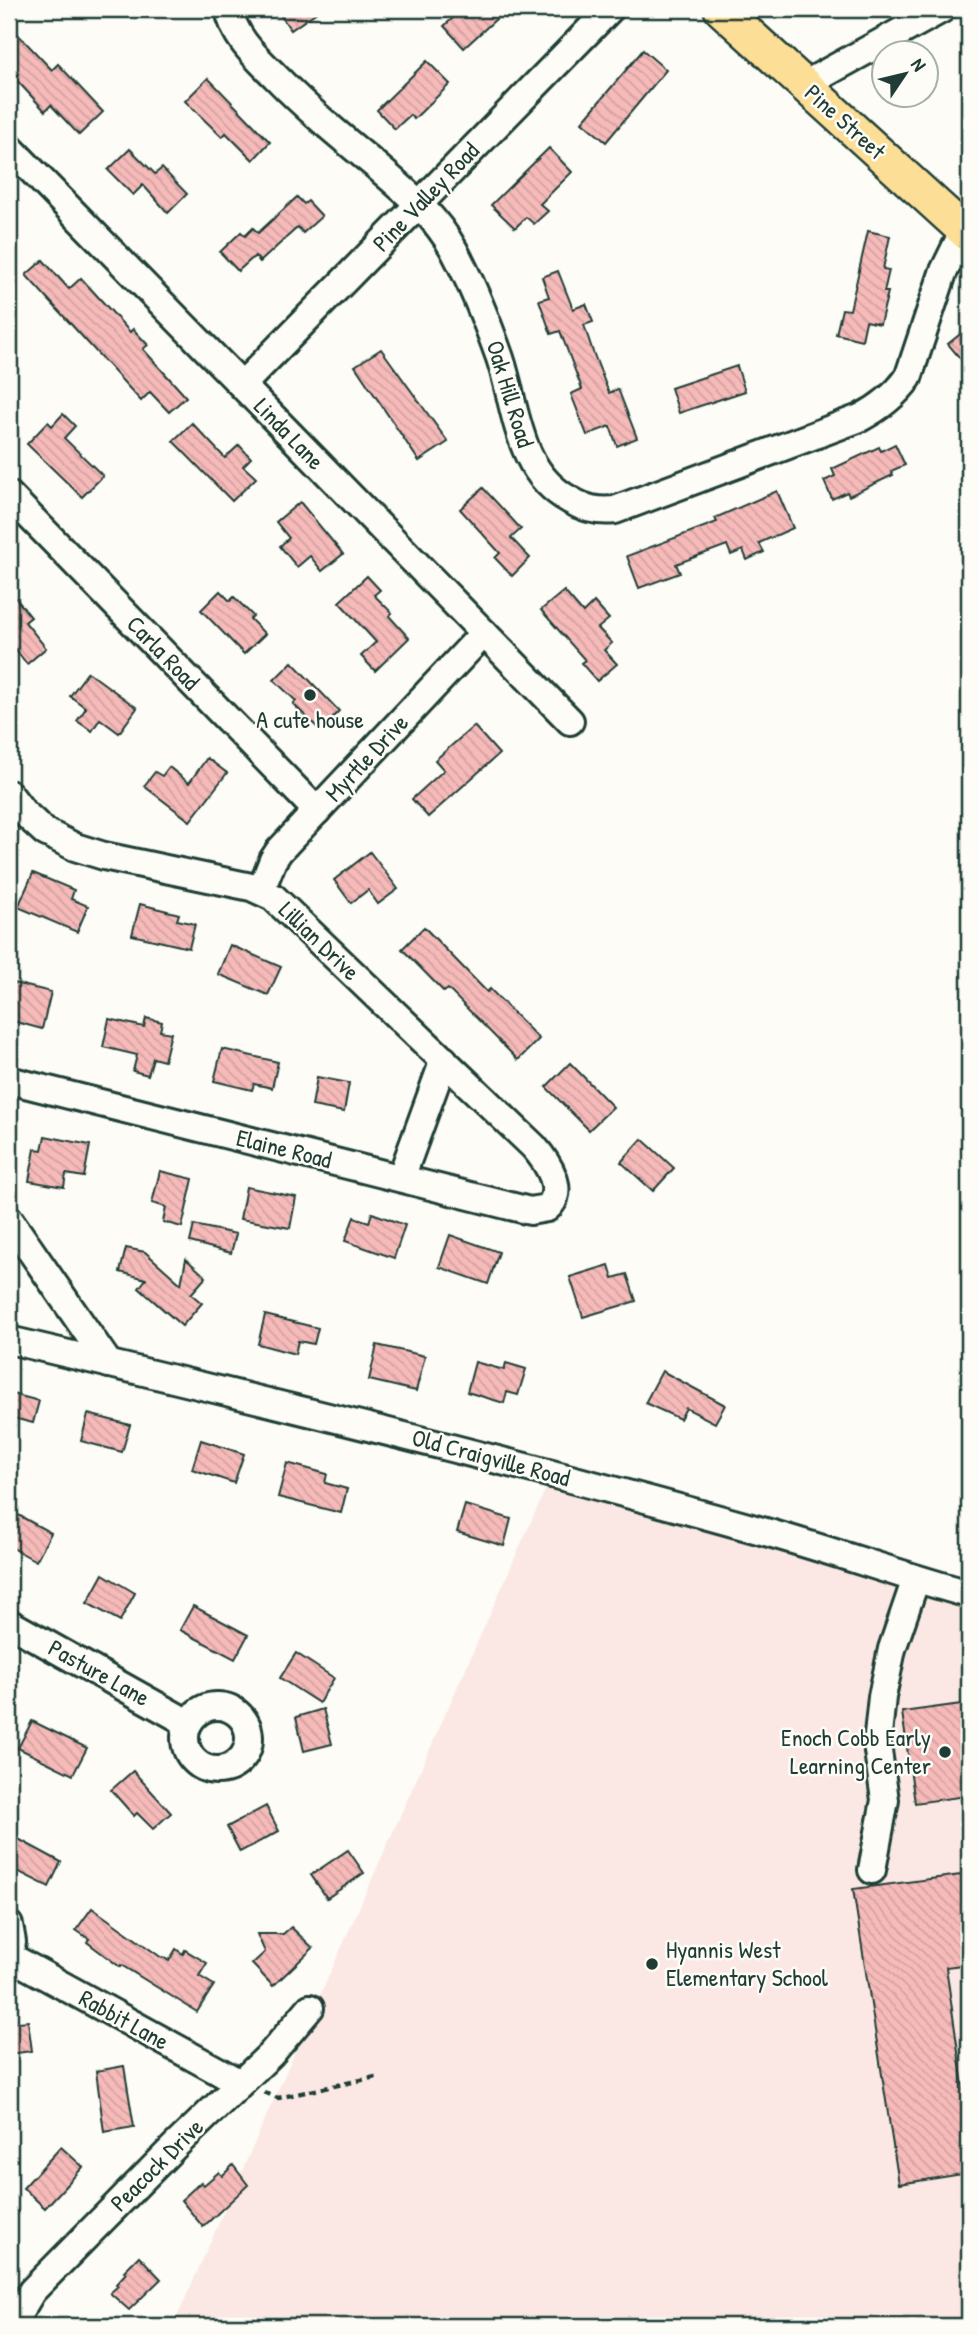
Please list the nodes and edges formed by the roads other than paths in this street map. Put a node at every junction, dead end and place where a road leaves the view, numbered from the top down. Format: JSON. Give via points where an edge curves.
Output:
{"nodes":[{"id":1,"x":229,"y":9,"type":"edge"},
{"id":2,"x":610,"y":9,"type":"edge"},
{"id":3,"x":721,"y":9,"type":"edge"},
{"id":4,"x":942,"y":9,"type":"edge"},
{"id":5,"x":804,"y":85,"type":"junction"},
{"id":6,"x":9,"y":147,"type":"edge"},
{"id":7,"x":419,"y":204,"type":"junction"},
{"id":8,"x":967,"y":233,"type":"edge"},
{"id":9,"x":242,"y":385,"type":"junction"},
{"id":10,"x":9,"y":495,"type":"edge"},
{"id":11,"x":484,"y":633,"type":"junction"},
{"id":12,"x":570,"y":721,"type":"dead end"},
{"id":13,"x":9,"y":794,"type":"edge"},
{"id":14,"x":317,"y":811,"type":"junction"},
{"id":15,"x":261,"y":890,"type":"junction"},
{"id":16,"x":444,"y":1060,"type":"junction"},
{"id":17,"x":9,"y":1080,"type":"edge"},
{"id":18,"x":401,"y":1178,"type":"junction"},
{"id":19,"x":555,"y":1198,"type":"joint"},
{"id":20,"x":9,"y":1219,"type":"edge"},
{"id":21,"x":9,"y":1340,"type":"edge"},
{"id":22,"x":108,"y":1364,"type":"junction"},
{"id":23,"x":916,"y":1579,"type":"junction"},
{"id":24,"x":969,"y":1594,"type":"edge"},
{"id":25,"x":9,"y":1623,"type":"edge"},
{"id":26,"x":188,"y":1723,"type":"dead end"},
{"id":27,"x":872,"y":1870,"type":"dead end"},
{"id":28,"x":9,"y":1925,"type":"edge"},
{"id":29,"x":9,"y":1955,"type":"edge"},
{"id":30,"x":310,"y":2008,"type":"dead end"},
{"id":31,"x":240,"y":2083,"type":"junction"},
{"id":32,"x":11,"y":2326,"type":"edge"}],
"edges":[{"from":1,"to":7,"type":"street","name":"Oak Hill Road","via":[[239,36],[268,69]]},
{"from":2,"to":7,"type":"street","name":"Pine Valley Road"},
{"from":3,"to":5,"type":"main road","name":"Pine Street"},
{"from":4,"to":5,"type":"street"},
{"from":5,"to":8,"type":"main road","name":"Pine Street"},
{"from":6,"to":9,"type":"street","name":"Linda Lane"},
{"from":7,"to":8,"type":"street","name":"Oak Hill Road","via":[[467,274],[499,357],[531,462],[561,496],[603,511],[748,461],[880,406],[908,378],[943,273]]},
{"from":7,"to":9,"type":"street","name":"Pine Valley Road"},
{"from":9,"to":11,"type":"street","name":"Linda Lane"},
{"from":10,"to":14,"type":"street","name":"Carla Road"},
{"from":11,"to":12,"type":"street","name":"Linda Lane"},
{"from":11,"to":14,"type":"street","name":"Myrtle Drive"},
{"from":13,"to":15,"type":"street","name":"Lillian Drive","via":[[46,832],[75,846]]},
{"from":14,"to":15,"type":"street","name":"Myrtle Drive","via":[[273,860]]},
{"from":15,"to":16,"type":"street","name":"Lillian Drive","via":[[284,906]]},
{"from":16,"to":18,"type":"street"},
{"from":16,"to":19,"type":"street","name":"Lillian Drive","via":[[543,1157],[555,1185]]},
{"from":17,"to":18,"type":"street","name":"Elaine Road"},
{"from":18,"to":19,"type":"street","name":"Elaine Road","via":[[530,1210],[547,1208]]},
{"from":20,"to":22,"type":"street"},
{"from":21,"to":22,"type":"street","name":"Old Craigville Road"},
{"from":22,"to":23,"type":"street","name":"Old Craigville Road","via":[[576,1480]]},
{"from":23,"to":24,"type":"street","name":"Old Craigville Road"},
{"from":23,"to":27,"type":"street","via":[[892,1649],[882,1697],[877,1744],[885,1800]]},
{"from":25,"to":26,"type":"street","name":"Pasture Lane"},
{"from":28,"to":29,"type":"street","name":"Rabbit Lane"},
{"from":29,"to":31,"type":"street","name":"Rabbit Lane"},
{"from":30,"to":31,"type":"street","name":"Peacock Drive"},
{"from":31,"to":32,"type":"street","name":"Peacock Drive","via":[[32,2291]]}]}
